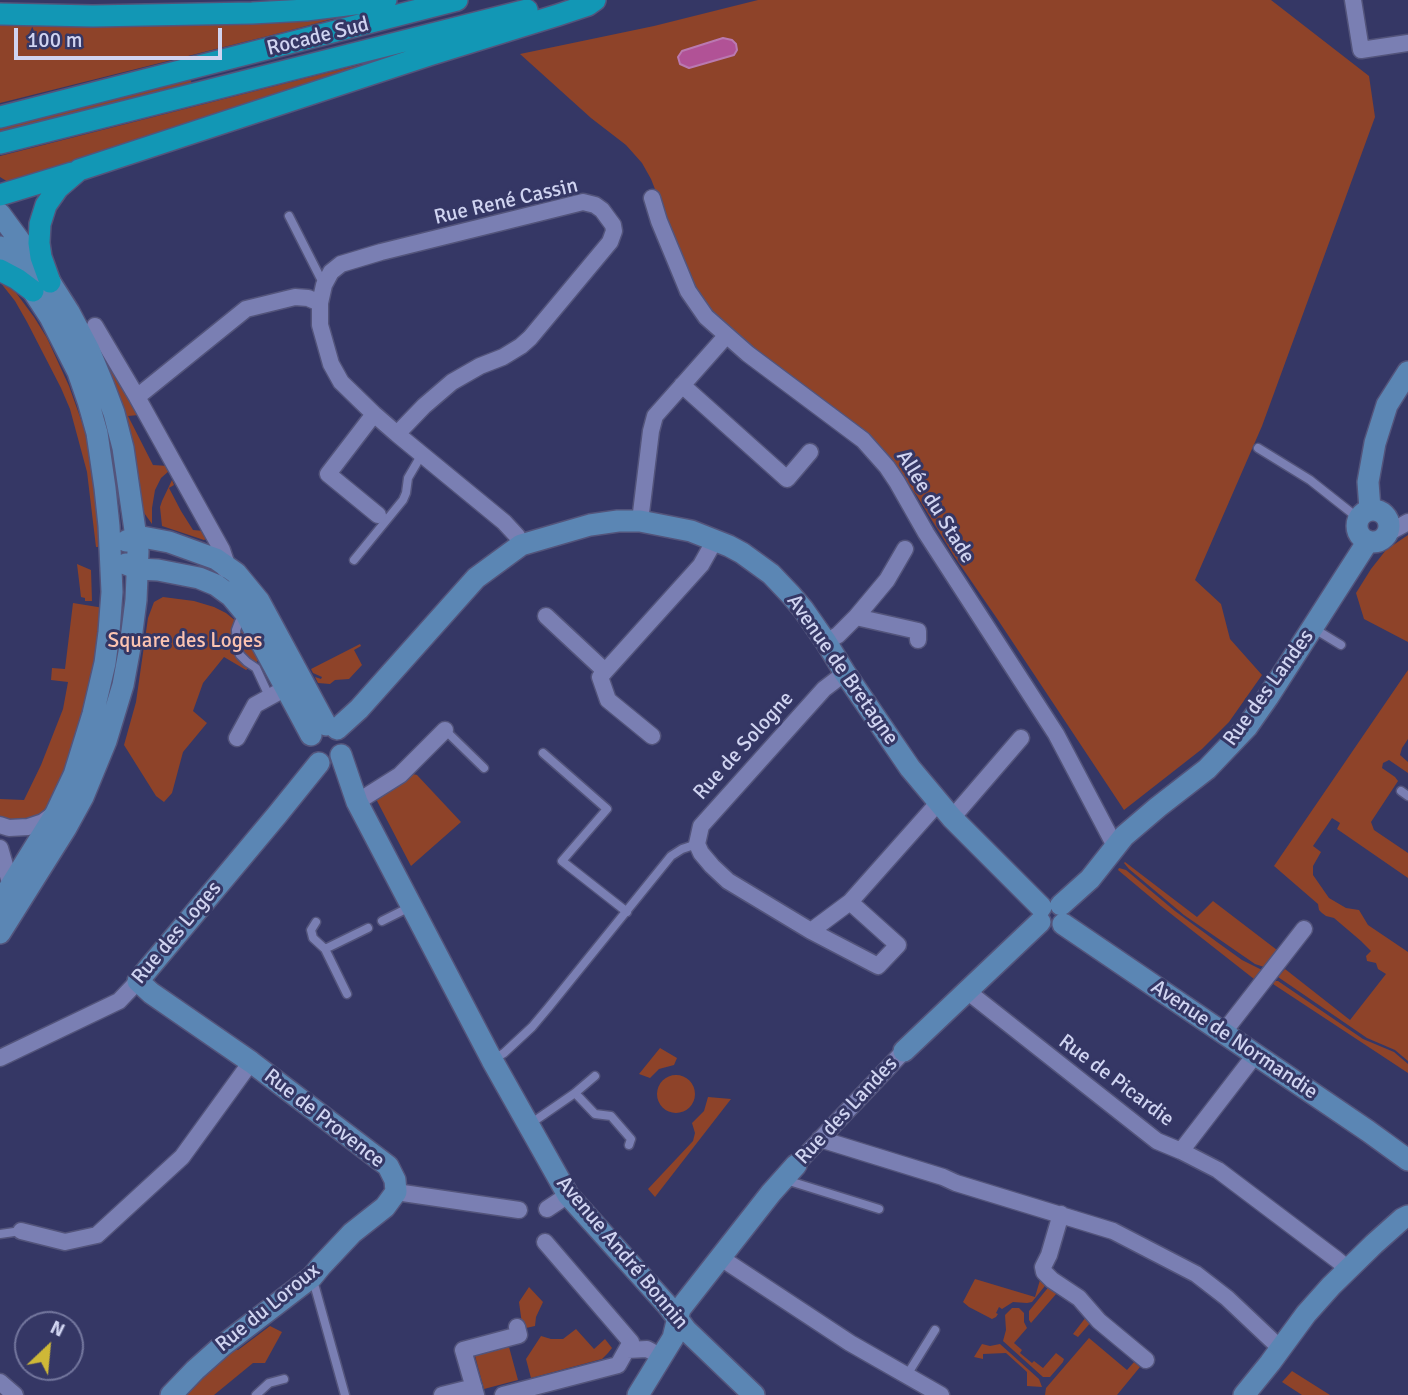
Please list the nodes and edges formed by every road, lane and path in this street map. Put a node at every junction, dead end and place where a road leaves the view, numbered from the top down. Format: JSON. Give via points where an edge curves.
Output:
{"nodes":[{"id":1,"x":386,"y":0,"type":"edge"},
{"id":2,"x":457,"y":0,"type":"edge"},
{"id":3,"x":567,"y":0,"type":"edge"},
{"id":4,"x":595,"y":0,"type":"edge"},
{"id":5,"x":1353,"y":0,"type":"edge"},
{"id":6,"x":0,"y":15,"type":"edge"},
{"id":7,"x":1408,"y":43,"type":"edge"},
{"id":8,"x":0,"y":117,"type":"edge"},
{"id":9,"x":0,"y":143,"type":"edge"},
{"id":10,"x":79,"y":170,"type":"junction"},
{"id":11,"x":0,"y":195,"type":"edge"},
{"id":12,"x":652,"y":198,"type":"dead end"},
{"id":13,"x":0,"y":214,"type":"edge"},
{"id":14,"x":289,"y":216,"type":"dead end"},
{"id":15,"x":0,"y":247,"type":"edge"},
{"id":16,"x":0,"y":270,"type":"edge"},
{"id":17,"x":324,"y":285,"type":"junction"},
{"id":18,"x":42,"y":286,"type":"junction"},
{"id":19,"x":320,"y":303,"type":"junction"},
{"id":20,"x":95,"y":326,"type":"dead end"},
{"id":21,"x":726,"y":336,"type":"junction"},
{"id":22,"x":1408,"y":372,"type":"edge"},
{"id":23,"x":682,"y":385,"type":"junction"},
{"id":24,"x":137,"y":397,"type":"junction"},
{"id":25,"x":374,"y":414,"type":"junction"},
{"id":26,"x":397,"y":433,"type":"junction"},
{"id":27,"x":1258,"y":448,"type":"dead end"},
{"id":28,"x":810,"y":452,"type":"dead end"},
{"id":29,"x":422,"y":454,"type":"junction"},
{"id":30,"x":1364,"y":514,"type":"junction"},
{"id":31,"x":378,"y":515,"type":"dead end"},
{"id":32,"x":640,"y":522,"type":"junction"},
{"id":33,"x":1408,"y":522,"type":"edge"},
{"id":34,"x":136,"y":536,"type":"junction"},
{"id":35,"x":1378,"y":537,"type":"junction"},
{"id":36,"x":715,"y":540,"type":"junction"},
{"id":37,"x":522,"y":545,"type":"junction"},
{"id":38,"x":905,"y":549,"type":"dead end"},
{"id":39,"x":111,"y":558,"type":"junction"},
{"id":40,"x":354,"y":560,"type":"dead end"},
{"id":41,"x":227,"y":565,"type":"junction"},
{"id":42,"x":138,"y":569,"type":"junction"},
{"id":43,"x":216,"y":585,"type":"junction"},
{"id":44,"x":545,"y":616,"type":"dead end"},
{"id":45,"x":856,"y":617,"type":"junction"},
{"id":46,"x":1313,"y":628,"type":"junction"},
{"id":47,"x":918,"y":640,"type":"dead end"},
{"id":48,"x":826,"y":642,"type":"junction"},
{"id":49,"x":1340,"y":645,"type":"dead end"},
{"id":50,"x":606,"y":671,"type":"junction"},
{"id":51,"x":845,"y":673,"type":"junction"},
{"id":52,"x":278,"y":692,"type":"junction"},
{"id":53,"x":325,"y":730,"type":"junction"},
{"id":54,"x":445,"y":730,"type":"joint"},
{"id":55,"x":653,"y":736,"type":"dead end"},
{"id":56,"x":237,"y":738,"type":"dead end"},
{"id":57,"x":1021,"y":738,"type":"dead end"},
{"id":58,"x":543,"y":753,"type":"dead end"},
{"id":59,"x":329,"y":761,"type":"junction"},
{"id":60,"x":484,"y":768,"type":"dead end"},
{"id":61,"x":357,"y":802,"type":"junction"},
{"id":62,"x":945,"y":811,"type":"junction"},
{"id":63,"x":56,"y":813,"type":"junction"},
{"id":64,"x":0,"y":825,"type":"edge"},
{"id":65,"x":697,"y":844,"type":"junction"},
{"id":66,"x":1115,"y":846,"type":"junction"},
{"id":67,"x":0,"y":848,"type":"edge"},
{"id":68,"x":6,"y":895,"type":"edge"},
{"id":69,"x":850,"y":902,"type":"junction"},
{"id":70,"x":412,"y":906,"type":"junction"},
{"id":71,"x":627,"y":912,"type":"junction"},
{"id":72,"x":1051,"y":915,"type":"junction"},
{"id":73,"x":382,"y":921,"type":"dead end"},
{"id":74,"x":316,"y":922,"type":"dead end"},
{"id":75,"x":368,"y":928,"type":"dead end"},
{"id":76,"x":1304,"y":929,"type":"dead end"},
{"id":77,"x":811,"y":931,"type":"junction"},
{"id":78,"x":0,"y":933,"type":"edge"},
{"id":79,"x":326,"y":949,"type":"junction"},
{"id":80,"x":138,"y":981,"type":"junction"},
{"id":81,"x":967,"y":992,"type":"junction"},
{"id":82,"x":346,"y":994,"type":"dead end"},
{"id":83,"x":1223,"y":1033,"type":"junction"},
{"id":84,"x":904,"y":1051,"type":"joint"},
{"id":85,"x":1255,"y":1055,"type":"junction"},
{"id":86,"x":0,"y":1058,"type":"edge"},
{"id":87,"x":492,"y":1060,"type":"junction"},
{"id":88,"x":251,"y":1062,"type":"junction"},
{"id":89,"x":595,"y":1076,"type":"dead end"},
{"id":90,"x":575,"y":1093,"type":"junction"},
{"id":91,"x":527,"y":1125,"type":"junction"},
{"id":92,"x":820,"y":1139,"type":"junction"},
{"id":93,"x":629,"y":1145,"type":"dead end"},
{"id":94,"x":1181,"y":1151,"type":"junction"},
{"id":95,"x":1407,"y":1160,"type":"edge"},
{"id":96,"x":789,"y":1172,"type":"junction"},
{"id":97,"x":396,"y":1192,"type":"junction"},
{"id":98,"x":568,"y":1195,"type":"junction"},
{"id":99,"x":547,"y":1209,"type":"dead end"},
{"id":100,"x":879,"y":1209,"type":"dead end"},
{"id":101,"x":519,"y":1210,"type":"dead end"},
{"id":102,"x":1061,"y":1214,"type":"junction"},
{"id":103,"x":1406,"y":1215,"type":"edge"},
{"id":104,"x":21,"y":1231,"type":"joint"},
{"id":105,"x":0,"y":1234,"type":"edge"},
{"id":106,"x":545,"y":1242,"type":"dead end"},
{"id":107,"x":721,"y":1258,"type":"junction"},
{"id":108,"x":1347,"y":1268,"type":"junction"},
{"id":109,"x":313,"y":1277,"type":"junction"},
{"id":110,"x":678,"y":1319,"type":"junction"},
{"id":111,"x":517,"y":1327,"type":"dead end"},
{"id":112,"x":935,"y":1331,"type":"dead end"},
{"id":113,"x":1280,"y":1348,"type":"junction"},
{"id":114,"x":627,"y":1350,"type":"junction"},
{"id":115,"x":662,"y":1357,"type":"junction"},
{"id":116,"x":1146,"y":1360,"type":"dead end"},
{"id":117,"x":907,"y":1375,"type":"junction"},
{"id":118,"x":284,"y":1379,"type":"dead end"},
{"id":119,"x":0,"y":1382,"type":"edge"},
{"id":120,"x":475,"y":1391,"type":"edge"},
{"id":121,"x":15,"y":1395,"type":"edge"},
{"id":122,"x":171,"y":1395,"type":"edge"},
{"id":123,"x":256,"y":1395,"type":"edge"},
{"id":124,"x":345,"y":1395,"type":"edge"},
{"id":125,"x":442,"y":1395,"type":"edge"},
{"id":126,"x":503,"y":1395,"type":"edge"},
{"id":127,"x":638,"y":1395,"type":"edge"},
{"id":128,"x":754,"y":1395,"type":"edge"},
{"id":129,"x":941,"y":1395,"type":"edge"},
{"id":130,"x":1244,"y":1395,"type":"edge"}],
"edges":[{"from":1,"to":6,"type":"highway","via":[[251,13]]},
{"from":2,"to":8,"type":"highway","name":"Rocade Sud"},
{"from":3,"to":9,"type":"highway","name":"Rocade Sud"},
{"from":4,"to":10,"type":"highway"},
{"from":5,"to":7,"type":"street","via":[[1361,50]]},
{"from":10,"to":11,"type":"highway"},
{"from":10,"to":18,"type":"highway","via":[[46,205],[39,243]]},
{"from":12,"to":21,"type":"street","name":"Allée du Stade","via":[[688,291]]},
{"from":13,"to":18,"type":"street"},
{"from":14,"to":17,"type":"lane"},
{"from":15,"to":18,"type":"street"},
{"from":16,"to":18,"type":"highway"},
{"from":17,"to":19,"type":"street"},
{"from":17,"to":26,"type":"street","name":"Rue René Cassin","via":[[341,264],[583,202],[602,210],[613,225],[610,242],[530,338],[452,382]]},
{"from":18,"to":34,"type":"street","via":[[69,313],[114,413]]},
{"from":18,"to":39,"type":"street","via":[[97,433]]},
{"from":19,"to":24,"type":"street","via":[[301,297],[246,309]]},
{"from":19,"to":25,"type":"street","via":[[320,324],[335,374]]},
{"from":20,"to":24,"type":"street"},
{"from":21,"to":23,"type":"street"},
{"from":21,"to":66,"type":"street","name":"Allée du Stade","via":[[863,440],[887,467],[1056,734]]},
{"from":22,"to":30,"type":"street","via":[[1387,405],[1375,443]]},
{"from":23,"to":28,"type":"street","via":[[787,479]]},
{"from":23,"to":32,"type":"street","via":[[655,416]]},
{"from":24,"to":41,"type":"street"},
{"from":25,"to":26,"type":"street"},
{"from":25,"to":31,"type":"street","via":[[328,474]]},
{"from":26,"to":29,"type":"street"},
{"from":27,"to":30,"type":"lane"},
{"from":29,"to":37,"type":"street","via":[[504,522]]},
{"from":29,"to":40,"type":"lane","via":[[408,478],[403,500]]},
{"from":30,"to":35,"type":"street","via":[[1358,532],[1363,539]]},
{"from":30,"to":35,"type":"street","via":[[1380,511],[1387,518],[1389,524]]},
{"from":32,"to":36,"type":"street","name":"Avenue de Bretagne"},
{"from":32,"to":37,"type":"street","name":"Avenue de Bretagne","via":[[590,525]]},
{"from":33,"to":35,"type":"street"},
{"from":34,"to":39,"type":"street"},
{"from":34,"to":41,"type":"street","via":[[157,538]]},
{"from":34,"to":42,"type":"street"},
{"from":35,"to":46,"type":"street","name":"Rue des Landes"},
{"from":36,"to":48,"type":"street","name":"Avenue de Bretagne","via":[[771,574]]},
{"from":36,"to":50,"type":"street","via":[[701,565]]},
{"from":37,"to":53,"type":"street","name":"Avenue de Bretagne","via":[[476,578],[359,709]]},
{"from":38,"to":45,"type":"street","via":[[887,580]]},
{"from":39,"to":42,"type":"street"},
{"from":39,"to":63,"type":"street","via":[[112,597],[102,676],[78,766]]},
{"from":41,"to":43,"type":"street"},
{"from":41,"to":53,"type":"street","via":[[259,601]]},
{"from":42,"to":43,"type":"street","via":[[190,575]]},
{"from":42,"to":78,"type":"street","via":[[123,685],[96,768],[66,828]]},
{"from":43,"to":52,"type":"street","via":[[246,614]]},
{"from":44,"to":50,"type":"street"},
{"from":45,"to":47,"type":"street","via":[[918,631]]},
{"from":45,"to":48,"type":"street"},
{"from":46,"to":49,"type":"lane"},
{"from":46,"to":66,"type":"street","name":"Rue des Landes","via":[[1236,740]]},
{"from":48,"to":51,"type":"street","name":"Avenue de Bretagne"},
{"from":50,"to":55,"type":"street","via":[[600,677],[608,699]]},
{"from":51,"to":62,"type":"street","name":"Avenue de Bretagne"},
{"from":51,"to":65,"type":"street","name":"Rue de Sologne","via":[[824,689],[701,826]]},
{"from":52,"to":53,"type":"street"},
{"from":52,"to":56,"type":"street","via":[[255,705]]},
{"from":53,"to":59,"type":"street","via":[[341,734],[344,743]]},
{"from":53,"to":59,"type":"street","via":[[309,741],[309,749],[312,757]]},
{"from":54,"to":60,"type":"lane"},
{"from":54,"to":61,"type":"street","via":[[400,775]]},
{"from":57,"to":62,"type":"street"},
{"from":58,"to":71,"type":"lane","via":[[607,809],[562,861]]},
{"from":59,"to":61,"type":"street"},
{"from":59,"to":80,"type":"street","name":"Rue des Loges","via":[[277,815]]},
{"from":61,"to":70,"type":"street","name":"Avenue André Bonnin"},
{"from":62,"to":69,"type":"street"},
{"from":62,"to":72,"type":"street","name":"Avenue de Bretagne"},
{"from":63,"to":64,"type":"street","via":[[28,827]]},
{"from":63,"to":68,"type":"street"},
{"from":65,"to":71,"type":"lane","via":[[671,856]]},
{"from":65,"to":77,"type":"street","via":[[728,881]]},
{"from":66,"to":72,"type":"street","name":"Rue des Landes","via":[[1090,879]]},
{"from":67,"to":68,"type":"street"},
{"from":69,"to":77,"type":"street"},
{"from":69,"to":77,"type":"street","via":[[898,945],[878,966]]},
{"from":70,"to":73,"type":"lane"},
{"from":70,"to":87,"type":"street","name":"Avenue André Bonnin"},
{"from":71,"to":87,"type":"lane","via":[[532,1027]]},
{"from":72,"to":81,"type":"street","name":"Rue des Landes"},
{"from":72,"to":83,"type":"street","name":"Avenue de Normandie"},
{"from":74,"to":79,"type":"lane","via":[[313,938]]},
{"from":75,"to":79,"type":"lane"},
{"from":76,"to":83,"type":"street"},
{"from":79,"to":82,"type":"lane"},
{"from":80,"to":86,"type":"street","name":"Rue des Loges","via":[[119,1001]]},
{"from":80,"to":88,"type":"street","name":"Rue de Provence"},
{"from":81,"to":84,"type":"street","name":"Rue des Landes"},
{"from":81,"to":94,"type":"street","name":"Rue de Picardie","via":[[1157,1142]]},
{"from":83,"to":85,"type":"street","name":"Avenue de Normandie"},
{"from":84,"to":92,"type":"street","name":"Rue des Landes"},
{"from":85,"to":94,"type":"street"},
{"from":85,"to":95,"type":"street","name":"Avenue de Normandie"},
{"from":87,"to":91,"type":"street","name":"Avenue André Bonnin"},
{"from":88,"to":97,"type":"street","name":"Rue de Provence","via":[[387,1166]]},
{"from":88,"to":104,"type":"street","via":[[182,1157],[97,1235],[65,1242]]},
{"from":89,"to":90,"type":"lane"},
{"from":90,"to":91,"type":"lane"},
{"from":90,"to":93,"type":"lane","via":[[595,1114],[611,1116],[631,1139]]},
{"from":91,"to":98,"type":"street","name":"Avenue André Bonnin"},
{"from":92,"to":96,"type":"street","name":"Rue des Landes"},
{"from":92,"to":102,"type":"street"},
{"from":94,"to":108,"type":"street","name":"Rue de Picardie","via":[[1218,1170]]},
{"from":96,"to":100,"type":"lane"},
{"from":96,"to":107,"type":"street","name":"Rue des Landes"},
{"from":97,"to":101,"type":"street","name":"Rue de Provence"},
{"from":97,"to":109,"type":"street","name":"Rue du Loroux"},
{"from":98,"to":99,"type":"street"},
{"from":98,"to":110,"type":"street","name":"Avenue André Bonnin"},
{"from":102,"to":113,"type":"street","via":[[1113,1231],[1196,1274]]},
{"from":102,"to":116,"type":"street","via":[[1044,1272]]},
{"from":103,"to":108,"type":"street"},
{"from":104,"to":105,"type":"lane"},
{"from":106,"to":114,"type":"street","via":[[631,1342]]},
{"from":107,"to":110,"type":"street","name":"Rue des Landes","via":[[680,1309]]},
{"from":107,"to":117,"type":"street"},
{"from":108,"to":113,"type":"street"},
{"from":109,"to":122,"type":"street","name":"Rue du Loroux","via":[[222,1346]]},
{"from":109,"to":124,"type":"lane"},
{"from":110,"to":115,"type":"street","name":"Rue des Landes"},
{"from":110,"to":128,"type":"street","name":"Avenue André Bonnin"},
{"from":111,"to":120,"type":"street","via":[[519,1335],[463,1350]]},
{"from":112,"to":117,"type":"lane"},
{"from":113,"to":130,"type":"street"},
{"from":114,"to":115,"type":"street","via":[[648,1349]]},
{"from":114,"to":126,"type":"street","via":[[618,1365]]},
{"from":115,"to":127,"type":"street","name":"Rue des Landes"},
{"from":117,"to":129,"type":"street"},
{"from":118,"to":123,"type":"lane","via":[[269,1383]]},
{"from":119,"to":121,"type":"street"},
{"from":120,"to":125,"type":"street"}]}
